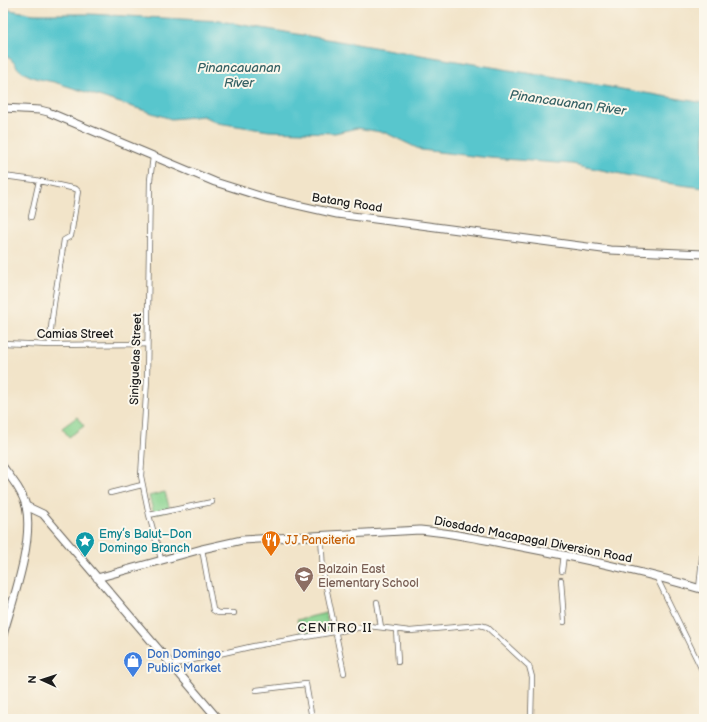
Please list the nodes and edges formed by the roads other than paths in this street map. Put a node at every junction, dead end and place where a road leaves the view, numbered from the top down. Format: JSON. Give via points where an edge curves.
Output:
{"nodes":[{"id":1,"x":3,"y":108,"type":"edge"},
{"id":2,"x":153,"y":157,"type":"junction"},
{"id":3,"x":3,"y":176,"type":"edge"},
{"id":4,"x":39,"y":181,"type":"junction"},
{"id":5,"x":31,"y":217,"type":"dead end"},
{"id":6,"x":704,"y":254,"type":"edge"},
{"id":7,"x":3,"y":343,"type":"edge"},
{"id":8,"x":147,"y":344,"type":"junction"},
{"id":9,"x":50,"y":345,"type":"junction"},
{"id":10,"x":3,"y":467,"type":"edge"},
{"id":11,"x":142,"y":485,"type":"junction"},
{"id":12,"x":110,"y":493,"type":"dead end"},
{"id":13,"x":212,"y":502,"type":"dead end"},
{"id":14,"x":26,"y":506,"type":"junction"},
{"id":15,"x":149,"y":515,"type":"junction"},
{"id":16,"x":321,"y":535,"type":"junction"},
{"id":17,"x":704,"y":537,"type":"edge"},
{"id":18,"x":202,"y":549,"type":"junction"},
{"id":19,"x":564,"y":554,"type":"junction"},
{"id":20,"x":161,"y":559,"type":"junction"},
{"id":21,"x":562,"y":571,"type":"dead end"},
{"id":22,"x":656,"y":576,"type":"junction"},
{"id":23,"x":97,"y":578,"type":"junction"},
{"id":24,"x":562,"y":580,"type":"dead end"},
{"id":25,"x":702,"y":590,"type":"edge"},
{"id":26,"x":377,"y":602,"type":"dead end"},
{"id":27,"x":234,"y":613,"type":"dead end"},
{"id":28,"x":564,"y":622,"type":"dead end"},
{"id":29,"x":381,"y":627,"type":"junction"},
{"id":30,"x":396,"y":629,"type":"junction"},
{"id":31,"x":336,"y":631,"type":"junction"},
{"id":32,"x":3,"y":635,"type":"edge"},
{"id":33,"x":398,"y":662,"type":"dead end"},
{"id":34,"x":171,"y":665,"type":"junction"},
{"id":35,"x":344,"y":673,"type":"dead end"},
{"id":36,"x":704,"y":674,"type":"edge"},
{"id":37,"x":256,"y":690,"type":"dead end"},
{"id":38,"x":218,"y":719,"type":"edge"},
{"id":39,"x":312,"y":719,"type":"edge"},
{"id":40,"x":531,"y":719,"type":"edge"},
{"id":41,"x":656,"y":719,"type":"edge"},
{"id":42,"x":666,"y":719,"type":"edge"}],
"edges":[{"from":1,"to":2,"type":"main road","name":"Batang Road","via":[[48,112]]},
{"from":2,"to":6,"type":"main road","name":"Batang Road","via":[[243,191],[337,214],[610,250]]},
{"from":2,"to":8,"type":"street","name":"Siniguelas Street","via":[[150,180]]},
{"from":3,"to":4,"type":"street"},
{"from":4,"to":5,"type":"street"},
{"from":4,"to":9,"type":"street","via":[[76,189],[78,193],[71,236],[64,240],[51,319]]},
{"from":7,"to":9,"type":"street","name":"Camias Street"},
{"from":8,"to":9,"type":"street","name":"Camias Street"},
{"from":8,"to":11,"type":"street","name":"Siniguelas Street"},
{"from":10,"to":14,"type":"main road","via":[[18,487]]},
{"from":11,"to":12,"type":"street"},
{"from":11,"to":15,"type":"street","name":"Siniguelas Street"},
{"from":13,"to":15,"type":"street"},
{"from":14,"to":23,"type":"main road","via":[[43,514]]},
{"from":14,"to":32,"type":"main road","via":[[27,540]]},
{"from":15,"to":20,"type":"street","name":"Siniguelas Street"},
{"from":16,"to":18,"type":"main road","name":"Diosdado Macapagal Diversion Road","via":[[242,540]]},
{"from":16,"to":19,"type":"main road","name":"Diosdado Macapagal Diversion Road","via":[[425,531]]},
{"from":16,"to":31,"type":"street","via":[[323,572]]},
{"from":17,"to":25,"type":"street"},
{"from":18,"to":20,"type":"main road","name":"Diosdado Macapagal Diversion Road"},
{"from":18,"to":27,"type":"street","via":[[213,610],[218,613]]},
{"from":19,"to":21,"type":"street"},
{"from":19,"to":22,"type":"main road","name":"Diosdado Macapagal Diversion Road"},
{"from":20,"to":23,"type":"main road","name":"Diosdado Macapagal Diversion Road"},
{"from":22,"to":25,"type":"main road","name":"Diosdado Macapagal Diversion Road"},
{"from":22,"to":36,"type":"street"},
{"from":23,"to":34,"type":"main road"},
{"from":24,"to":28,"type":"street"},
{"from":26,"to":29,"type":"street"},
{"from":29,"to":30,"type":"street"},
{"from":29,"to":31,"type":"street"},
{"from":30,"to":33,"type":"street"},
{"from":30,"to":40,"type":"street","via":[[420,631],[473,625],[487,627],[526,662],[531,671]]},
{"from":31,"to":34,"type":"street"},
{"from":31,"to":35,"type":"street"},
{"from":34,"to":38,"type":"main road"},
{"from":37,"to":39,"type":"street","via":[[306,684]]},
{"from":41,"to":42,"type":"street"}]}
